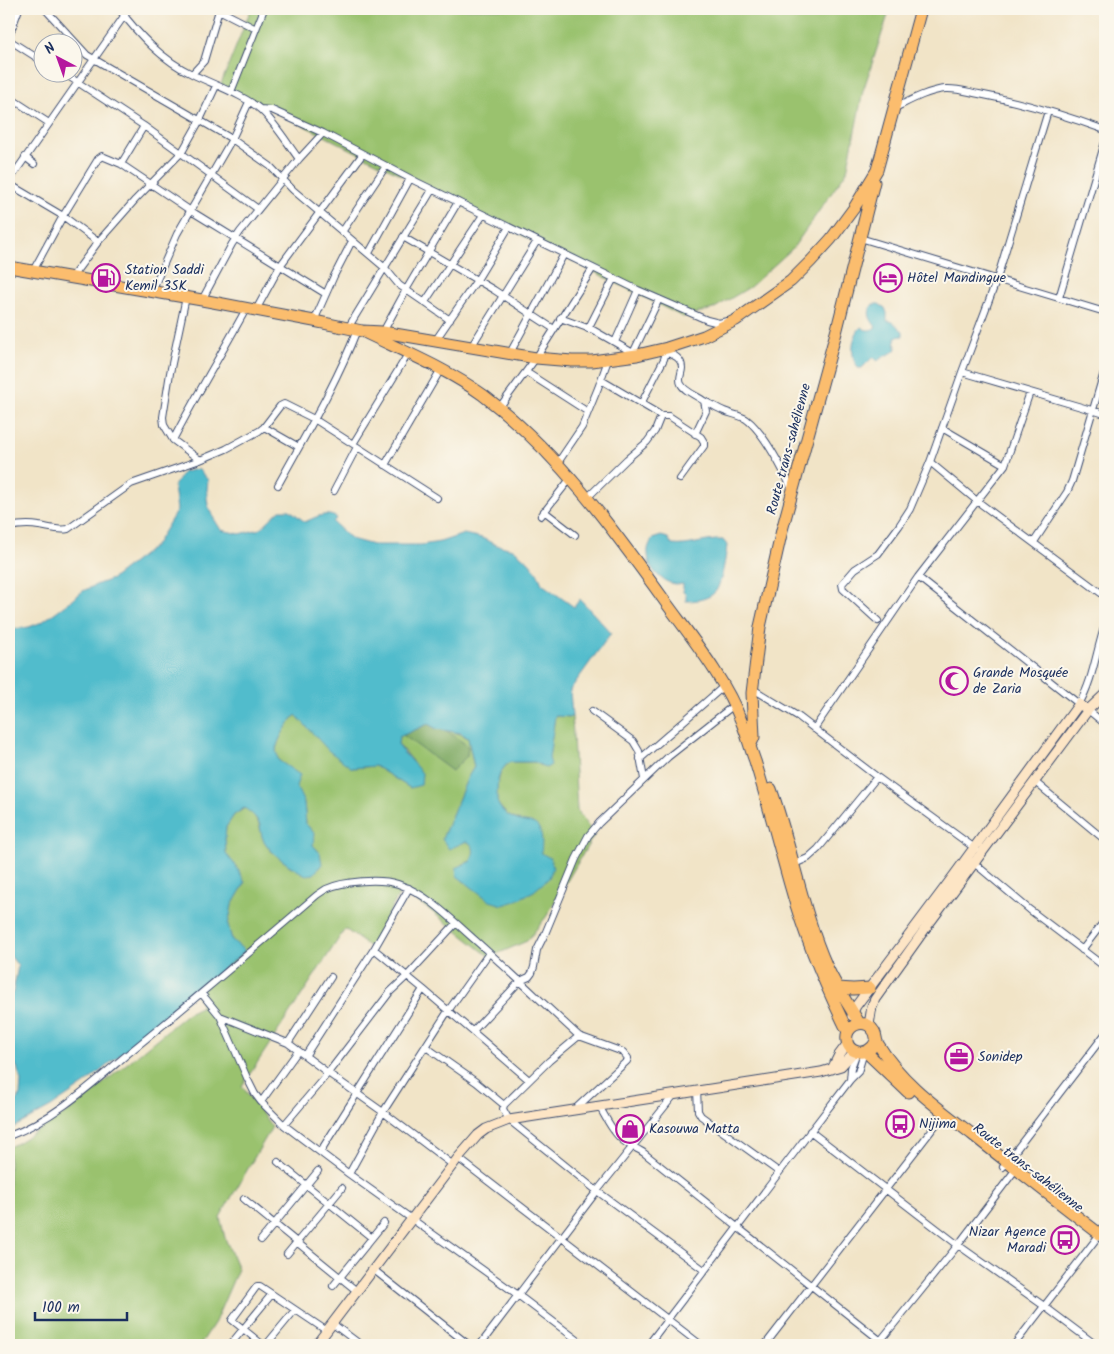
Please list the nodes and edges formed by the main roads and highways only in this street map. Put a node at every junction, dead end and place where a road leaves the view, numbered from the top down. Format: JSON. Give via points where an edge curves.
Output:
{"nodes":[{"id":1,"x":921,"y":9,"type":"edge"},
{"id":2,"x":877,"y":170,"type":"junction"},
{"id":3,"x":9,"y":267,"type":"edge"},
{"id":4,"x":356,"y":330,"type":"junction"},
{"id":5,"x":752,"y":743,"type":"junction"},
{"id":6,"x":790,"y":865,"type":"junction"},
{"id":7,"x":838,"y":988,"type":"junction"},
{"id":8,"x":870,"y":988,"type":"road end"},
{"id":9,"x":864,"y":1024,"type":"junction"},
{"id":10,"x":876,"y":1041,"type":"junction"},
{"id":11,"x":856,"y":1047,"type":"junction"},
{"id":12,"x":943,"y":1116,"type":"junction"},
{"id":13,"x":1102,"y":1239,"type":"edge"}],
"edges":[{"from":1,"to":2,"type":"highway"},
{"from":2,"to":4,"type":"highway","via":[[831,239],[791,281],[736,320],[667,351],[608,360],[572,361]]},
{"from":2,"to":5,"type":"highway","name":"Route trans-sahélienne","via":[[782,530],[760,627],[753,689]]},
{"from":3,"to":4,"type":"highway"},
{"from":4,"to":5,"type":"highway","name":"Route trans-sahélienne","via":[[441,369],[481,394],[557,464],[587,498],[703,653],[724,686]]},
{"from":5,"to":6,"type":"highway","name":"Route trans-sahélienne"},
{"from":6,"to":7,"type":"highway","name":"Route trans-sahélienne","via":[[827,968]]},
{"from":6,"to":11,"type":"highway","name":"Route trans-sahélienne","via":[[791,889],[815,961]]},
{"from":7,"to":8,"type":"highway"},
{"from":7,"to":9,"type":"highway","name":"Route trans-sahélienne"},
{"from":9,"to":10,"type":"highway","name":"Route trans-sahélienne","via":[[875,1032]]},
{"from":9,"to":11,"type":"highway","via":[[852,1027]]},
{"from":10,"to":11,"type":"highway","via":[[873,1047]]},
{"from":10,"to":12,"type":"highway","name":"Route trans-sahélienne","via":[[906,1081]]},
{"from":11,"to":12,"type":"highway","name":"Route trans-sahélienne"},
{"from":12,"to":13,"type":"highway","name":"Route trans-sahélienne"}]}
